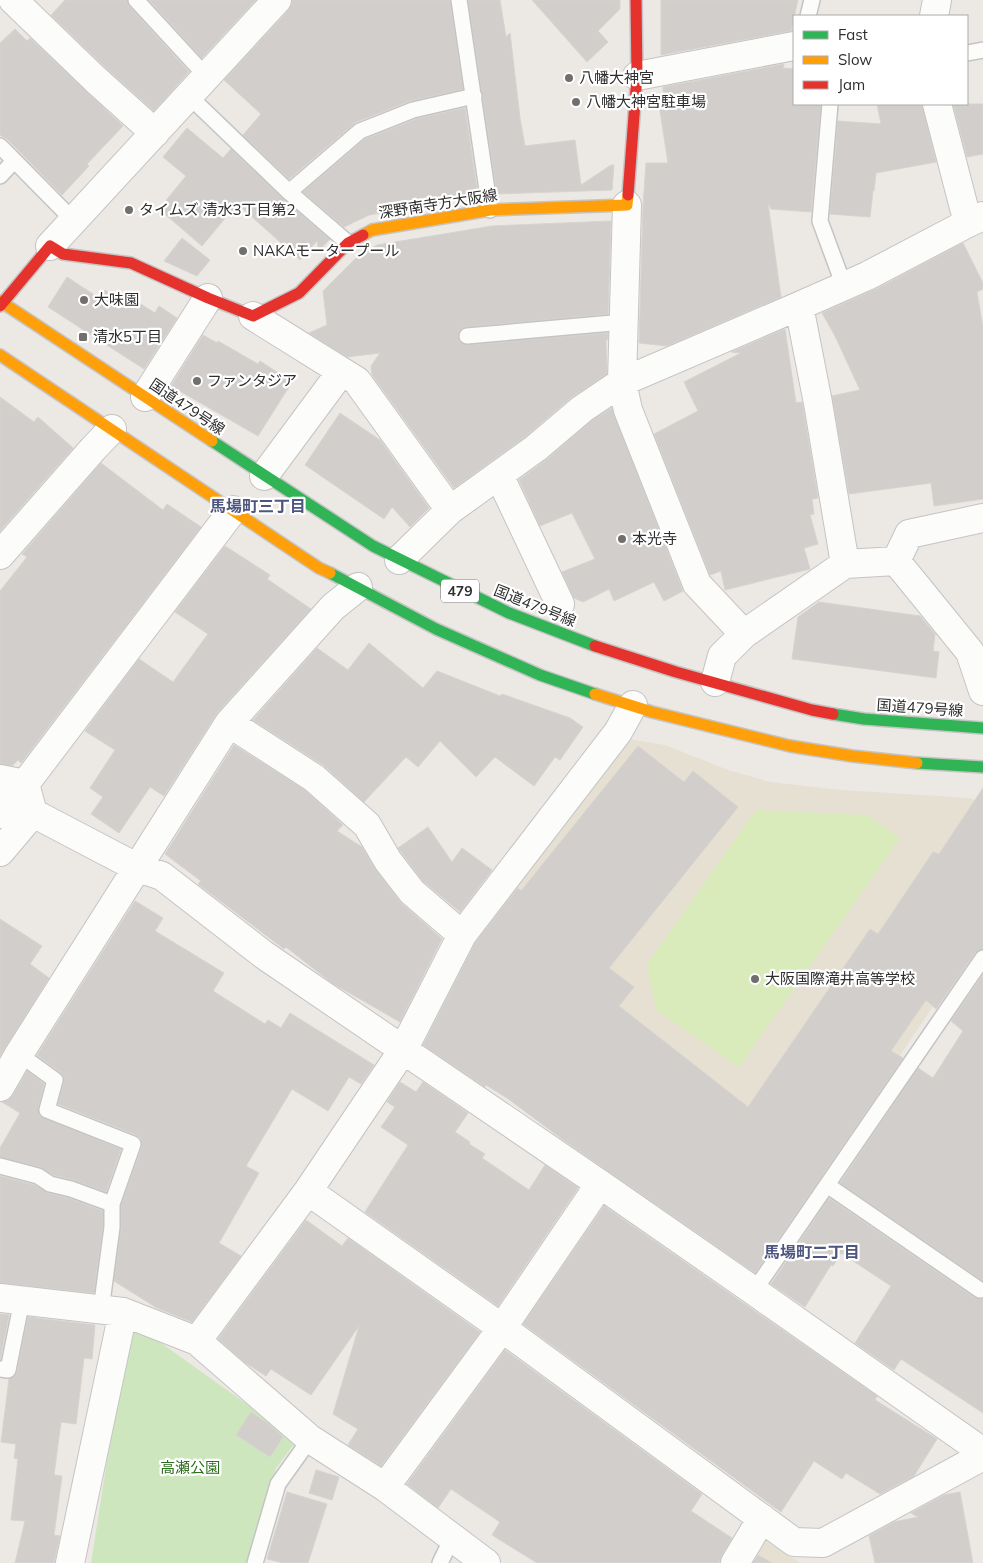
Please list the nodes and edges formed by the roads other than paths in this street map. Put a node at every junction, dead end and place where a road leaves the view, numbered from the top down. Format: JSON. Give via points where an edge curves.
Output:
{"nodes":[{"id":1,"x":13,"y":0,"type":"edge"},
{"id":2,"x":136,"y":0,"type":"edge"},
{"id":3,"x":277,"y":0,"type":"edge"},
{"id":4,"x":459,"y":0,"type":"edge"},
{"id":5,"x":636,"y":0,"type":"edge"},
{"id":6,"x":812,"y":0,"type":"edge"},
{"id":7,"x":937,"y":0,"type":"edge"},
{"id":8,"x":808,"y":15,"type":"edge"},
{"id":9,"x":934,"y":15,"type":"edge"},
{"id":10,"x":793,"y":46,"type":"edge"},
{"id":11,"x":983,"y":50,"type":"edge"},
{"id":12,"x":968,"y":53,"type":"edge"},
{"id":13,"x":637,"y":76,"type":"junction"},
{"id":14,"x":197,"y":86,"type":"junction"},
{"id":15,"x":474,"y":96,"type":"junction"},
{"id":16,"x":830,"y":105,"type":"edge"},
{"id":17,"x":936,"y":105,"type":"edge"},
{"id":18,"x":155,"y":133,"type":"junction"},
{"id":19,"x":0,"y":146,"type":"edge"},
{"id":20,"x":14,"y":161,"type":"junction"},
{"id":21,"x":0,"y":176,"type":"edge"},
{"id":22,"x":289,"y":192,"type":"junction"},
{"id":23,"x":627,"y":205,"type":"junction"},
{"id":24,"x":490,"y":210,"type":"junction"},
{"id":25,"x":73,"y":220,"type":"junction"},
{"id":26,"x":975,"y":220,"type":"edge"},
{"id":27,"x":348,"y":243,"type":"junction"},
{"id":28,"x":50,"y":246,"type":"junction"},
{"id":29,"x":844,"y":286,"type":"junction"},
{"id":30,"x":208,"y":298,"type":"junction"},
{"id":31,"x":1,"y":303,"type":"edge"},
{"id":32,"x":799,"y":306,"type":"junction"},
{"id":33,"x":253,"y":316,"type":"junction"},
{"id":34,"x":624,"y":322,"type":"junction"},
{"id":35,"x":467,"y":336,"type":"dead end"},
{"id":36,"x":0,"y":355,"type":"edge"},
{"id":37,"x":341,"y":372,"type":"junction"},
{"id":38,"x":622,"y":382,"type":"junction"},
{"id":39,"x":145,"y":397,"type":"junction"},
{"id":40,"x":112,"y":429,"type":"junction"},
{"id":41,"x":500,"y":475,"type":"junction"},
{"id":42,"x":264,"y":476,"type":"junction"},
{"id":43,"x":233,"y":510,"type":"junction"},
{"id":44,"x":450,"y":510,"type":"junction"},
{"id":45,"x":983,"y":518,"type":"edge"},
{"id":46,"x":0,"y":555,"type":"edge"},
{"id":47,"x":399,"y":560,"type":"junction"},
{"id":48,"x":896,"y":561,"type":"junction"},
{"id":49,"x":844,"y":564,"type":"junction"},
{"id":50,"x":358,"y":586,"type":"junction"},
{"id":51,"x":560,"y":604,"type":"dead end"},
{"id":52,"x":744,"y":634,"type":"junction"},
{"id":53,"x":714,"y":682,"type":"junction"},
{"id":54,"x":983,"y":691,"type":"edge"},
{"id":55,"x":633,"y":705,"type":"junction"},
{"id":56,"x":229,"y":723,"type":"junction"},
{"id":57,"x":983,"y":728,"type":"edge"},
{"id":58,"x":983,"y":768,"type":"edge"},
{"id":59,"x":12,"y":782,"type":"edge"},
{"id":60,"x":34,"y":813,"type":"junction"},
{"id":61,"x":0,"y":814,"type":"edge"},
{"id":62,"x":0,"y":852,"type":"edge"},
{"id":63,"x":136,"y":867,"type":"junction"},
{"id":64,"x":462,"y":935,"type":"junction"},
{"id":65,"x":983,"y":958,"type":"edge"},
{"id":66,"x":403,"y":1050,"type":"junction"},
{"id":67,"x":19,"y":1054,"type":"junction"},
{"id":68,"x":0,"y":1088,"type":"edge"},
{"id":69,"x":0,"y":1166,"type":"edge"},
{"id":70,"x":600,"y":1184,"type":"junction"},
{"id":71,"x":827,"y":1185,"type":"junction"},
{"id":72,"x":308,"y":1191,"type":"junction"},
{"id":73,"x":112,"y":1204,"type":"junction"},
{"id":74,"x":754,"y":1290,"type":"junction"},
{"id":75,"x":980,"y":1290,"type":"dead end"},
{"id":76,"x":11,"y":1299,"type":"edge"},
{"id":77,"x":112,"y":1311,"type":"junction"},
{"id":78,"x":502,"y":1328,"type":"junction"},
{"id":79,"x":197,"y":1341,"type":"junction"},
{"id":80,"x":0,"y":1368,"type":"edge"},
{"id":81,"x":310,"y":1439,"type":"junction"},
{"id":82,"x":983,"y":1452,"type":"edge"},
{"id":83,"x":983,"y":1456,"type":"edge"},
{"id":84,"x":385,"y":1486,"type":"junction"},
{"id":85,"x":762,"y":1518,"type":"junction"},
{"id":86,"x":452,"y":1538,"type":"junction"},
{"id":87,"x":70,"y":1563,"type":"edge"},
{"id":88,"x":255,"y":1563,"type":"edge"},
{"id":89,"x":440,"y":1563,"type":"edge"},
{"id":90,"x":486,"y":1563,"type":"edge"},
{"id":91,"x":735,"y":1563,"type":"edge"}],
"edges":[{"from":1,"to":18,"type":"street"},
{"from":2,"to":14,"type":"lane"},
{"from":3,"to":14,"type":"street"},
{"from":4,"to":15,"type":"lane"},
{"from":5,"to":13,"type":"main road"},
{"from":6,"to":8,"type":"lane"},
{"from":7,"to":9,"type":"street"},
{"from":10,"to":13,"type":"street"},
{"from":11,"to":12,"type":"lane"},
{"from":13,"to":23,"type":"main road"},
{"from":14,"to":18,"type":"street"},
{"from":14,"to":22,"type":"lane"},
{"from":15,"to":22,"type":"lane","via":[[413,110],[360,132]]},
{"from":15,"to":24,"type":"lane"},
{"from":16,"to":29,"type":"lane","via":[[820,221]]},
{"from":17,"to":26,"type":"street"},
{"from":18,"to":25,"type":"street"},
{"from":19,"to":20,"type":"lane"},
{"from":20,"to":21,"type":"lane"},
{"from":20,"to":25,"type":"lane"},
{"from":22,"to":27,"type":"lane"},
{"from":23,"to":24,"type":"main road","name":"深野南寺方大阪線"},
{"from":23,"to":34,"type":"street"},
{"from":24,"to":27,"type":"main road","name":"深野南寺方大阪線","via":[[372,230]]},
{"from":25,"to":28,"type":"street"},
{"from":26,"to":29,"type":"street"},
{"from":27,"to":33,"type":"main road","name":"深野南寺方大阪線","via":[[299,293]]},
{"from":28,"to":30,"type":"main road","via":[[63,254],[131,263]]},
{"from":28,"to":31,"type":"main road"},
{"from":29,"to":32,"type":"street"},
{"from":30,"to":33,"type":"main road"},
{"from":30,"to":39,"type":"street"},
{"from":31,"to":39,"type":"main road","name":"国道479号線","number":"479"},
{"from":32,"to":38,"type":"street"},
{"from":32,"to":49,"type":"street"},
{"from":33,"to":37,"type":"street"},
{"from":34,"to":35,"type":"lane"},
{"from":34,"to":38,"type":"street"},
{"from":36,"to":40,"type":"main road"},
{"from":37,"to":42,"type":"street"},
{"from":37,"to":44,"type":"street","via":[[356,381]]},
{"from":38,"to":41,"type":"street","via":[[582,409]]},
{"from":38,"to":52,"type":"street","via":[[628,410],[697,584]]},
{"from":39,"to":42,"type":"main road","name":"国道479号線","number":"479"},
{"from":40,"to":43,"type":"main road"},
{"from":40,"to":46,"type":"street"},
{"from":41,"to":44,"type":"street"},
{"from":41,"to":51,"type":"street"},
{"from":42,"to":47,"type":"main road","name":"国道479号線","number":"479"},
{"from":43,"to":50,"type":"main road","via":[[319,568]]},
{"from":43,"to":59,"type":"street"},
{"from":44,"to":47,"type":"street"},
{"from":45,"to":48,"type":"street","via":[[909,534]]},
{"from":47,"to":53,"type":"main road","name":"国道479号線","number":"479","via":[[501,610],[608,651]]},
{"from":48,"to":49,"type":"street"},
{"from":48,"to":54,"type":"street","via":[[970,652]]},
{"from":49,"to":52,"type":"street"},
{"from":50,"to":55,"type":"main road","via":[[436,629],[540,675]]},
{"from":50,"to":56,"type":"street","via":[[333,607]]},
{"from":52,"to":53,"type":"street","via":[[722,656]]},
{"from":53,"to":57,"type":"main road","name":"国道479号線","number":"479","via":[[812,710],[864,719]]},
{"from":55,"to":58,"type":"main road","via":[[687,722],[790,746],[852,756]]},
{"from":55,"to":64,"type":"street","via":[[618,732]]},
{"from":56,"to":63,"type":"street"},
{"from":56,"to":64,"type":"street","via":[[314,778],[367,826],[412,892]]},
{"from":59,"to":60,"type":"street"},
{"from":59,"to":61,"type":"street"},
{"from":60,"to":62,"type":"street"},
{"from":60,"to":63,"type":"street"},
{"from":63,"to":66,"type":"street","via":[[162,876],[264,955]]},
{"from":63,"to":67,"type":"street"},
{"from":64,"to":66,"type":"street"},
{"from":65,"to":71,"type":"lane"},
{"from":66,"to":70,"type":"street"},
{"from":66,"to":72,"type":"street"},
{"from":67,"to":68,"type":"street"},
{"from":67,"to":73,"type":"lane","via":[[54,1080],[47,1110],[133,1144]]},
{"from":69,"to":73,"type":"lane","via":[[38,1176],[50,1184]]},
{"from":70,"to":74,"type":"street"},
{"from":70,"to":78,"type":"street"},
{"from":71,"to":74,"type":"lane"},
{"from":71,"to":75,"type":"lane"},
{"from":72,"to":78,"type":"street"},
{"from":72,"to":79,"type":"street"},
{"from":73,"to":77,"type":"lane"},
{"from":74,"to":82,"type":"street"},
{"from":76,"to":77,"type":"street"},
{"from":76,"to":80,"type":"lane","via":[[8,1370]]},
{"from":77,"to":79,"type":"street"},
{"from":77,"to":87,"type":"street"},
{"from":78,"to":84,"type":"street"},
{"from":78,"to":85,"type":"street"},
{"from":79,"to":81,"type":"street"},
{"from":81,"to":84,"type":"street"},
{"from":81,"to":88,"type":"lane","via":[[278,1484]]},
{"from":83,"to":85,"type":"street","via":[[823,1543],[794,1542]]},
{"from":84,"to":86,"type":"street"},
{"from":85,"to":91,"type":"street"},
{"from":86,"to":89,"type":"lane"},
{"from":86,"to":90,"type":"street"}]}
